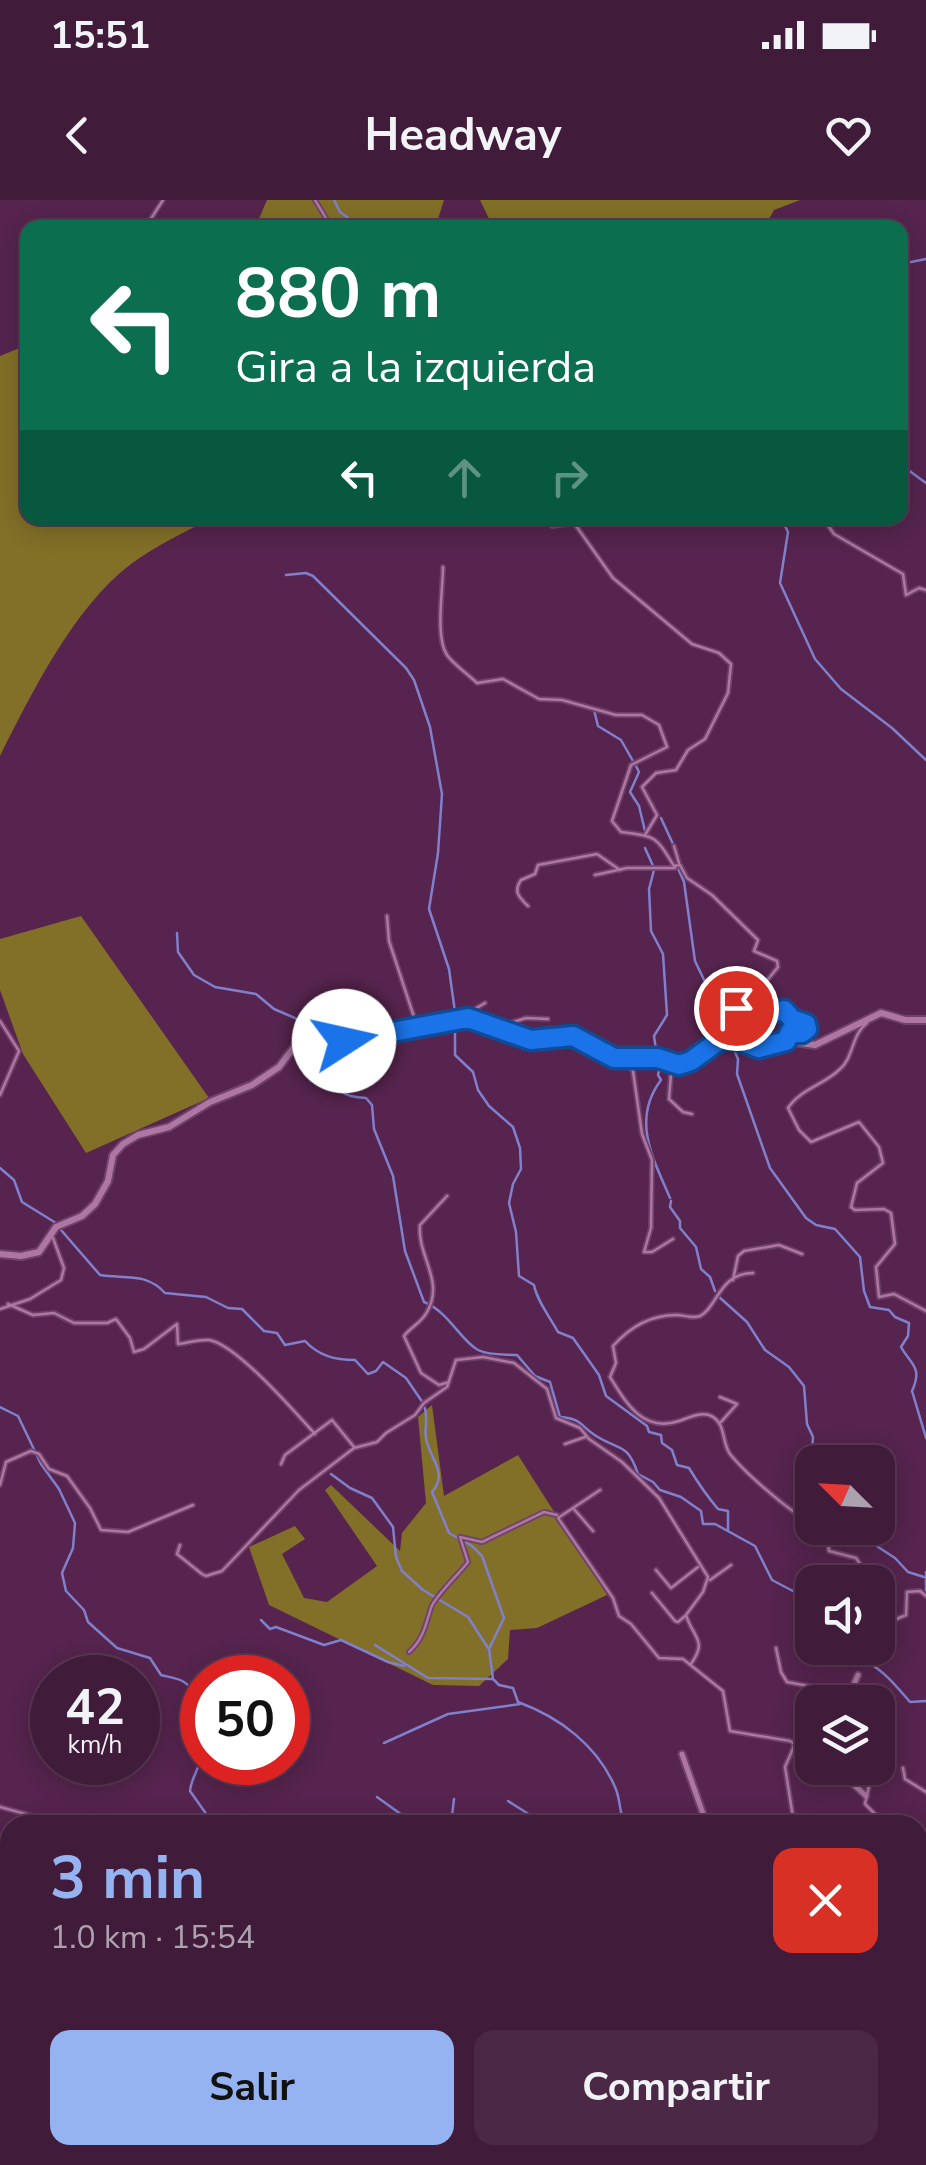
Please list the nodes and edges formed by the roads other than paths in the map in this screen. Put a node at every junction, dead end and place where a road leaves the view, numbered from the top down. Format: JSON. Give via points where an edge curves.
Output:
{"nodes":[{"id":1,"x":576,"y":525,"type":"edge"},
{"id":2,"x":828,"y":525,"type":"edge"},
{"id":3,"x":443,"y":567,"type":"dead end"},
{"id":4,"x":926,"y":590,"type":"edge"},
{"id":5,"x":645,"y":835,"type":"junction"},
{"id":6,"x":674,"y":846,"type":"dead end"},
{"id":7,"x":678,"y":866,"type":"junction"},
{"id":8,"x":620,"y":870,"type":"junction"},
{"id":9,"x":595,"y":876,"type":"dead end"},
{"id":10,"x":528,"y":906,"type":"dead end"},
{"id":11,"x":387,"y":916,"type":"dead end"},
{"id":12,"x":484,"y":1003,"type":"dead end"},
{"id":13,"x":880,"y":1013,"type":"junction"},
{"id":14,"x":548,"y":1019,"type":"dead end"},
{"id":15,"x":926,"y":1020,"type":"edge"},
{"id":16,"x":0,"y":1021,"type":"edge"},
{"id":17,"x":454,"y":1021,"type":"junction"},
{"id":18,"x":417,"y":1027,"type":"junction"},
{"id":19,"x":500,"y":1027,"type":"junction"},
{"id":20,"x":786,"y":1041,"type":"junction"},
{"id":21,"x":649,"y":1058,"type":"junction"},
{"id":22,"x":622,"y":1059,"type":"junction"},
{"id":23,"x":0,"y":1095,"type":"edge"},
{"id":24,"x":692,"y":1114,"type":"dead end"},
{"id":25,"x":447,"y":1196,"type":"dead end"},
{"id":26,"x":52,"y":1232,"type":"junction"},
{"id":27,"x":673,"y":1239,"type":"dead end"},
{"id":28,"x":0,"y":1254,"type":"edge"},
{"id":29,"x":802,"y":1254,"type":"dead end"},
{"id":30,"x":753,"y":1273,"type":"dead end"},
{"id":31,"x":732,"y":1282,"type":"junction"},
{"id":32,"x":8,"y":1304,"type":"junction"},
{"id":33,"x":0,"y":1310,"type":"edge"},
{"id":34,"x":926,"y":1310,"type":"edge"},
{"id":35,"x":450,"y":1380,"type":"junction"},
{"id":36,"x":720,"y":1397,"type":"dead end"},
{"id":37,"x":720,"y":1423,"type":"junction"},
{"id":38,"x":314,"y":1434,"type":"junction"},
{"id":39,"x":586,"y":1436,"type":"junction"},
{"id":40,"x":565,"y":1444,"type":"dead end"},
{"id":41,"x":354,"y":1448,"type":"junction"},
{"id":42,"x":281,"y":1464,"type":"dead end"},
{"id":43,"x":0,"y":1485,"type":"edge"},
{"id":44,"x":600,"y":1490,"type":"dead end"},
{"id":45,"x":193,"y":1504,"type":"dead end"},
{"id":46,"x":572,"y":1507,"type":"junction"},
{"id":47,"x":795,"y":1514,"type":"edge"},
{"id":48,"x":559,"y":1515,"type":"junction"},
{"id":49,"x":592,"y":1531,"type":"dead end"},
{"id":50,"x":180,"y":1545,"type":"dead end"},
{"id":51,"x":828,"y":1545,"type":"edge"},
{"id":52,"x":700,"y":1565,"type":"junction"},
{"id":53,"x":731,"y":1565,"type":"dead end"},
{"id":54,"x":860,"y":1565,"type":"edge"},
{"id":55,"x":656,"y":1570,"type":"dead end"},
{"id":56,"x":708,"y":1580,"type":"junction"},
{"id":57,"x":652,"y":1594,"type":"dead end"},
{"id":58,"x":926,"y":1596,"type":"edge"},
{"id":59,"x":686,"y":1615,"type":"junction"},
{"id":60,"x":895,"y":1620,"type":"edge"},
{"id":61,"x":776,"y":1648,"type":"dead end"},
{"id":62,"x":410,"y":1652,"type":"dead end"},
{"id":63,"x":691,"y":1664,"type":"junction"},
{"id":64,"x":858,"y":1675,"type":"dead end"},
{"id":65,"x":803,"y":1685,"type":"edge"},
{"id":66,"x":854,"y":1685,"type":"edge"},
{"id":67,"x":795,"y":1744,"type":"joint"},
{"id":68,"x":682,"y":1754,"type":"dead end"},
{"id":69,"x":903,"y":1768,"type":"dead end"},
{"id":70,"x":854,"y":1785,"type":"edge"},
{"id":71,"x":869,"y":1785,"type":"edge"},
{"id":72,"x":926,"y":1792,"type":"edge"},
{"id":73,"x":866,"y":1796,"type":"junction"},
{"id":74,"x":0,"y":1807,"type":"edge"},
{"id":75,"x":29,"y":1815,"type":"edge"},
{"id":76,"x":703,"y":1815,"type":"edge"},
{"id":77,"x":793,"y":1815,"type":"edge"},
{"id":78,"x":875,"y":1815,"type":"edge"}],
"edges":[{"from":1,"to":5,"type":"street","via":[[613,578],[692,644],[731,664],[728,693],[706,739],[674,771],[656,773],[642,787],[657,814]]},
{"from":2,"to":4,"type":"street","via":[[904,574],[906,595]]},
{"from":3,"to":5,"type":"street","via":[[439,632],[446,654],[477,683],[508,680],[539,698],[642,714],[659,725],[667,747],[631,765],[612,818],[621,832]]},
{"from":5,"to":7,"type":"street","via":[[664,844]]},
{"from":6,"to":7,"type":"street"},
{"from":7,"to":8,"type":"street"},
{"from":7,"to":20,"type":"street","via":[[756,938],[754,951],[778,961],[754,998],[734,1011],[758,1018],[786,1011],[807,1028],[788,1033]]},
{"from":8,"to":9,"type":"street"},
{"from":8,"to":10,"type":"street","via":[[594,854],[538,865],[517,887]]},
{"from":11,"to":18,"type":"street"},
{"from":12,"to":17,"type":"street"},
{"from":13,"to":15,"type":"main road"},
{"from":13,"to":20,"type":"main road","via":[[815,1046]]},
{"from":13,"to":34,"type":"street","via":[[857,1031],[842,1068],[788,1108],[811,1142],[858,1122],[880,1147],[883,1163],[857,1183],[850,1207],[890,1213],[895,1244],[876,1267],[879,1297],[894,1294]]},
{"from":14,"to":19,"type":"street"},
{"from":16,"to":23,"type":"street","via":[[19,1050]]},
{"from":17,"to":18,"type":"main road"},
{"from":17,"to":19,"type":"main road"},
{"from":18,"to":26,"type":"main road","via":[[350,1041],[305,1034],[285,1062],[252,1086],[169,1127],[130,1138],[113,1155],[92,1207]]},
{"from":19,"to":22,"type":"main road","via":[[538,1042],[580,1037]]},
{"from":20,"to":21,"type":"main road","via":[[759,1048],[732,1038],[685,1064]]},
{"from":21,"to":22,"type":"main road"},
{"from":21,"to":24,"type":"street","via":[[672,1074],[669,1099]]},
{"from":22,"to":27,"type":"street","via":[[632,1067],[652,1160],[644,1252]]},
{"from":25,"to":35,"type":"street","via":[[420,1225],[434,1291],[427,1313],[404,1336],[422,1374],[440,1386]]},
{"from":26,"to":28,"type":"main road","via":[[34,1255]]},
{"from":26,"to":32,"type":"street","via":[[64,1268],[61,1280],[29,1300]]},
{"from":29,"to":31,"type":"street","via":[[779,1244],[744,1250]]},
{"from":30,"to":31,"type":"street"},
{"from":31,"to":37,"type":"street","via":[[700,1315],[636,1324],[612,1350],[611,1379],[635,1412],[661,1426],[704,1414]]},
{"from":32,"to":33,"type":"street"},
{"from":32,"to":38,"type":"street","via":[[74,1324],[115,1319],[134,1352],[178,1324],[178,1344],[210,1340],[229,1351]]},
{"from":35,"to":39,"type":"street","via":[[457,1359],[514,1363],[548,1389],[554,1416]]},
{"from":35,"to":41,"type":"street","via":[[377,1442]]},
{"from":36,"to":37,"type":"street","via":[[737,1404]]},
{"from":37,"to":47,"type":"street","via":[[730,1454]]},
{"from":38,"to":41,"type":"street","via":[[334,1420]]},
{"from":38,"to":42,"type":"street"},
{"from":39,"to":40,"type":"street"},
{"from":39,"to":52,"type":"street","via":[[658,1498]]},
{"from":41,"to":50,"type":"street","via":[[299,1490],[222,1571],[204,1575],[177,1554]]},
{"from":43,"to":45,"type":"street","via":[[6,1462],[31,1451],[67,1476],[104,1531],[130,1532]]},
{"from":44,"to":46,"type":"street"},
{"from":46,"to":48,"type":"street"},
{"from":46,"to":49,"type":"street"},
{"from":48,"to":62,"type":"street","via":[[544,1512],[482,1542],[460,1537],[468,1562],[431,1604]]},
{"from":48,"to":63,"type":"street","via":[[619,1616],[659,1658]]},
{"from":51,"to":54,"type":"street","via":[[829,1552],[857,1558]]},
{"from":52,"to":55,"type":"street","via":[[671,1588]]},
{"from":52,"to":56,"type":"street"},
{"from":53,"to":56,"type":"street"},
{"from":56,"to":59,"type":"street"},
{"from":57,"to":59,"type":"street","via":[[675,1621]]},
{"from":58,"to":60,"type":"street","via":[[907,1592],[906,1615]]},
{"from":59,"to":63,"type":"street","via":[[700,1642]]},
{"from":61,"to":65,"type":"street","via":[[787,1682]]},
{"from":63,"to":67,"type":"street","via":[[724,1692],[730,1731]]},
{"from":64,"to":66,"type":"street"},
{"from":67,"to":77,"type":"street","via":[[785,1767]]},
{"from":68,"to":76,"type":"street"},
{"from":69,"to":72,"type":"street","via":[[905,1779]]},
{"from":70,"to":73,"type":"street"},
{"from":71,"to":73,"type":"street"},
{"from":73,"to":78,"type":"street"},
{"from":74,"to":75,"type":"street"}]}
